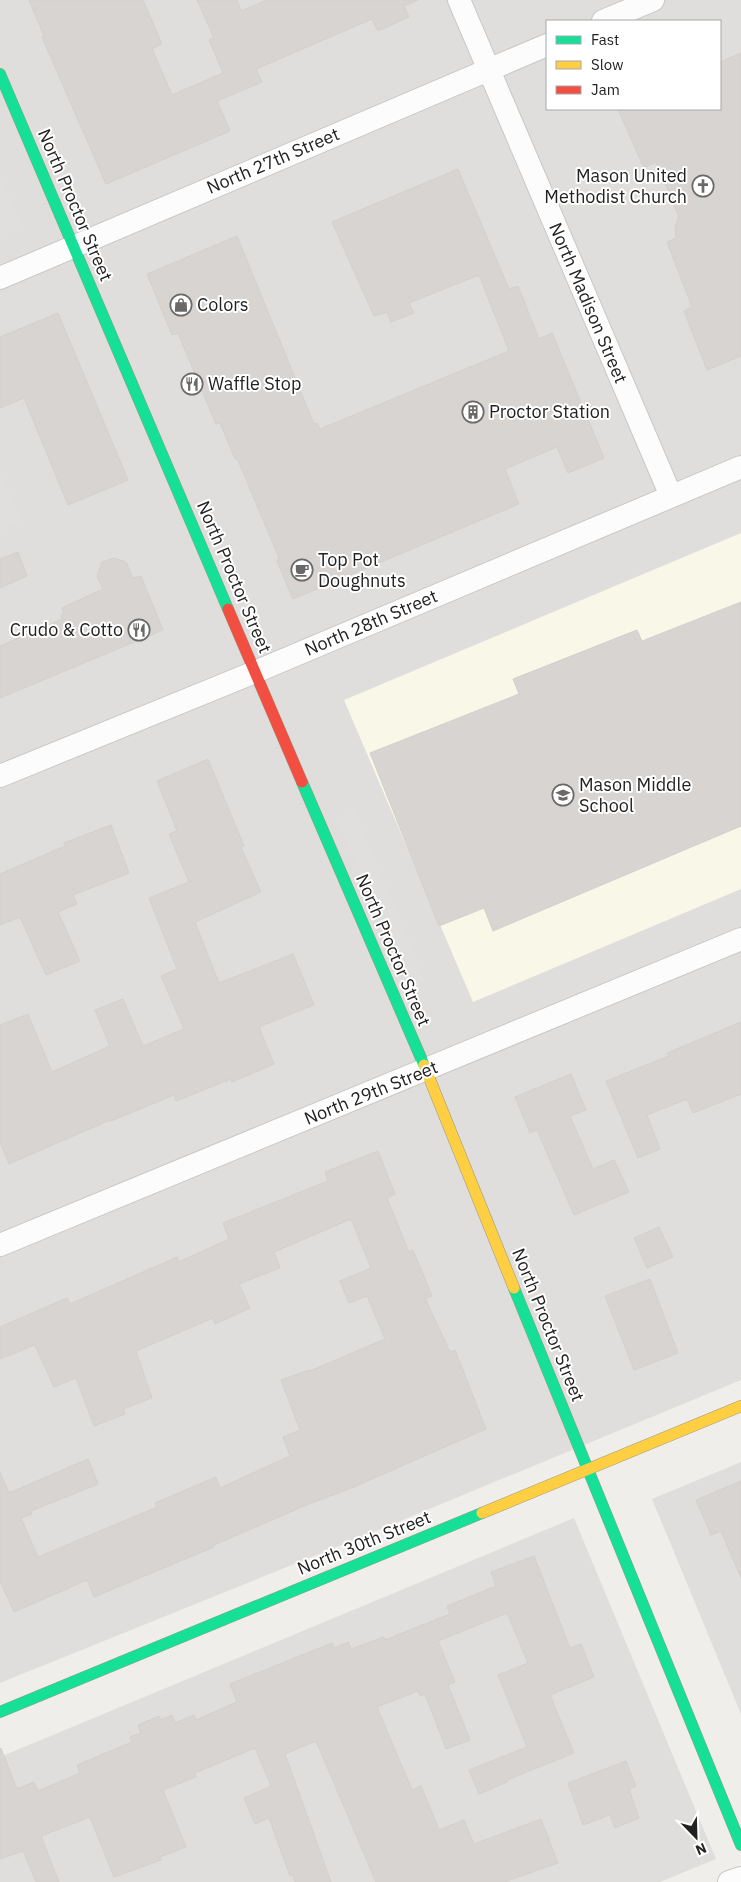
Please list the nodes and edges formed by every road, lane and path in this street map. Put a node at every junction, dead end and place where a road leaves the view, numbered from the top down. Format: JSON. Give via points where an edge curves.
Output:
{"nodes":[{"id":1,"x":459,"y":0,"type":"edge"},
{"id":2,"x":653,"y":0,"type":"edge"},
{"id":3,"x":605,"y":20,"type":"edge"},
{"id":4,"x":546,"y":45,"type":"edge"},
{"id":5,"x":489,"y":70,"type":"junction"},
{"id":6,"x":0,"y":74,"type":"edge"},
{"id":7,"x":73,"y":246,"type":"junction"},
{"id":8,"x":0,"y":278,"type":"edge"},
{"id":9,"x":741,"y":467,"type":"edge"},
{"id":10,"x":671,"y":496,"type":"junction"},
{"id":11,"x":255,"y":672,"type":"junction"},
{"id":12,"x":0,"y":776,"type":"edge"},
{"id":13,"x":741,"y":939,"type":"edge"},
{"id":14,"x":426,"y":1070,"type":"junction"},
{"id":15,"x":0,"y":1245,"type":"edge"},
{"id":16,"x":741,"y":1406,"type":"edge"},
{"id":17,"x":588,"y":1470,"type":"junction"},
{"id":18,"x":0,"y":1712,"type":"edge"},
{"id":19,"x":741,"y":1845,"type":"edge"},
{"id":20,"x":741,"y":1878,"type":"edge"},
{"id":21,"x":729,"y":1882,"type":"edge"}],
"edges":[{"from":1,"to":5,"type":"street","name":"North Madison Street"},
{"from":2,"to":3,"type":"street"},
{"from":4,"to":5,"type":"street","name":"North 27th Street"},
{"from":5,"to":7,"type":"street","name":"North 27th Street"},
{"from":5,"to":10,"type":"street","name":"North Madison Street"},
{"from":6,"to":7,"type":"street","name":"North Proctor Street"},
{"from":7,"to":8,"type":"street","name":"North 27th Street"},
{"from":7,"to":11,"type":"street","name":"North Proctor Street"},
{"from":9,"to":10,"type":"street","name":"North 28th Street"},
{"from":10,"to":11,"type":"street","name":"North 28th Street"},
{"from":11,"to":12,"type":"street","name":"North 28th Street"},
{"from":11,"to":14,"type":"street","name":"North Proctor Street"},
{"from":13,"to":14,"type":"street","name":"North 29th Street"},
{"from":14,"to":15,"type":"street","name":"North 29th Street"},
{"from":14,"to":17,"type":"street","name":"North Proctor Street"},
{"from":16,"to":17,"type":"street","name":"North 30th Street"},
{"from":17,"to":18,"type":"street","name":"North 30th Street"},
{"from":17,"to":19,"type":"street","name":"North Proctor Street"},
{"from":20,"to":21,"type":"street"}]}
